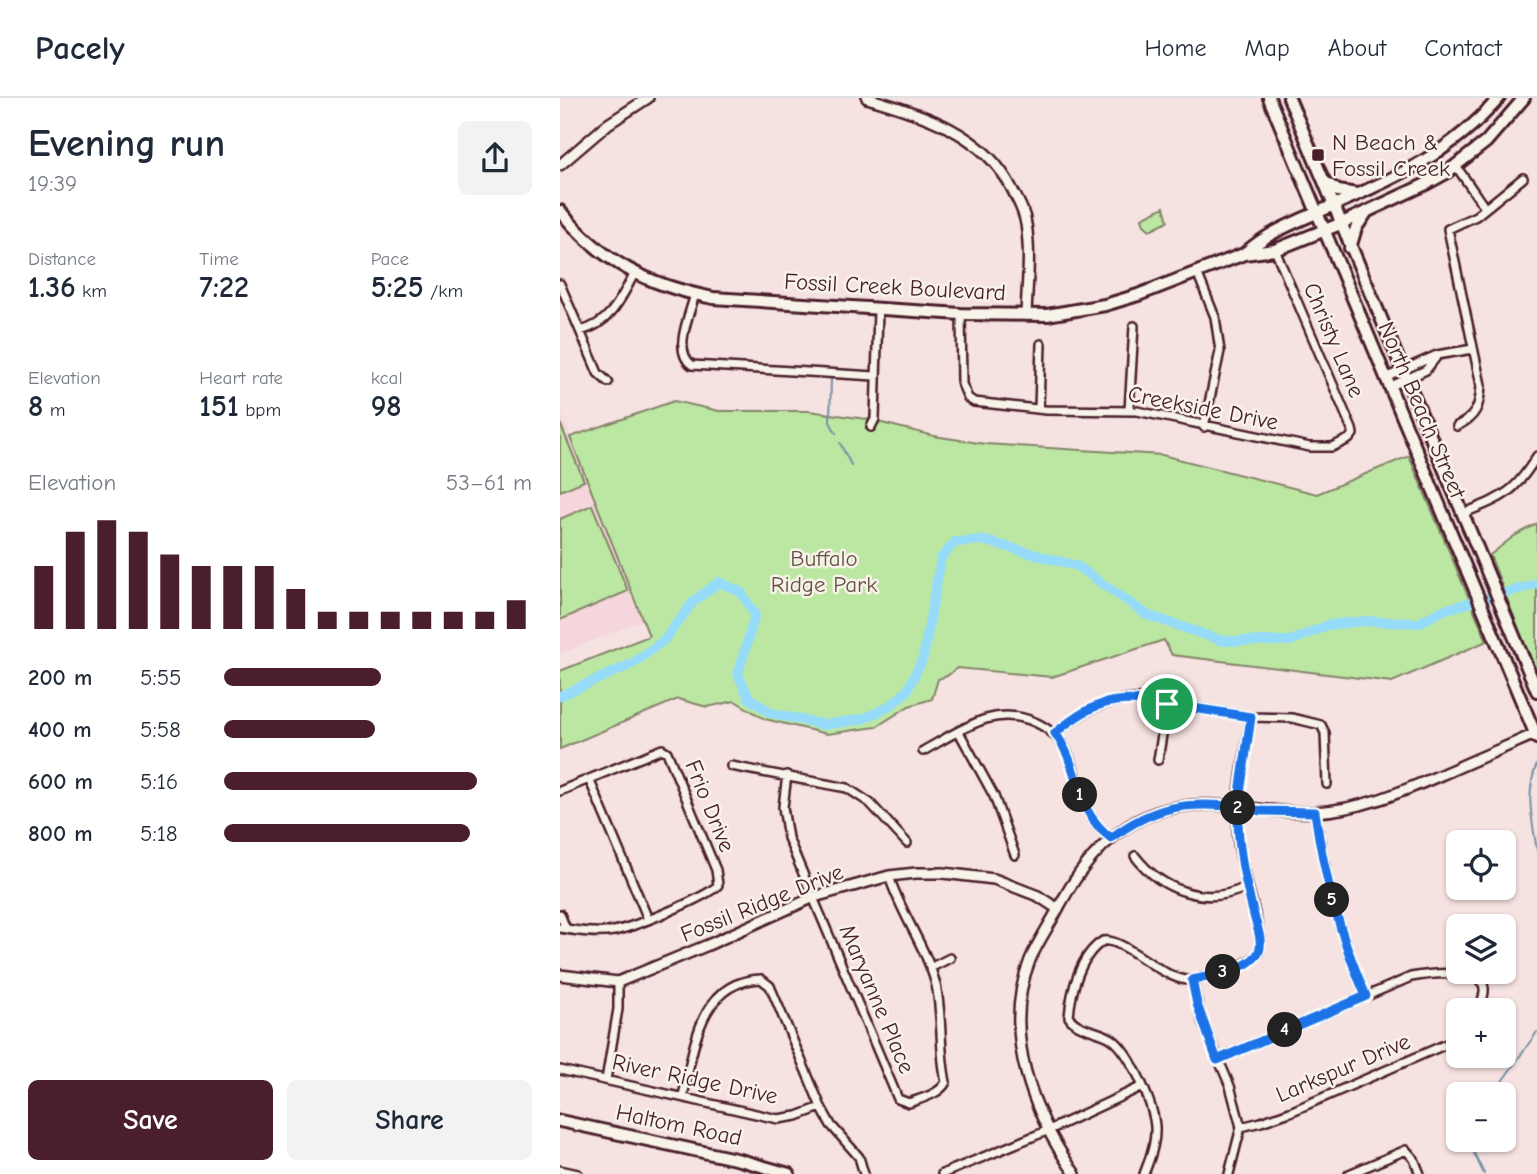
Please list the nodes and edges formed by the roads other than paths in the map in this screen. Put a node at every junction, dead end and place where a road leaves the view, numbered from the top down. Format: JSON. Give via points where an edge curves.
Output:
{"nodes":[{"id":1,"x":648,"y":98,"type":"edge"},
{"id":2,"x":867,"y":98,"type":"edge"},
{"id":3,"x":1269,"y":98,"type":"edge"},
{"id":4,"x":1289,"y":98,"type":"edge"},
{"id":5,"x":1499,"y":98,"type":"edge"},
{"id":6,"x":1524,"y":98,"type":"edge"},
{"id":7,"x":560,"y":165,"type":"edge"},
{"id":8,"x":1456,"y":166,"type":"junction"},
{"id":9,"x":1523,"y":178,"type":"dead end"},
{"id":10,"x":1322,"y":180,"type":"junction"},
{"id":11,"x":1360,"y":194,"type":"junction"},
{"id":12,"x":1333,"y":206,"type":"junction"},
{"id":13,"x":1485,"y":208,"type":"junction"},
{"id":14,"x":560,"y":211,"type":"edge"},
{"id":15,"x":1367,"y":211,"type":"junction"},
{"id":16,"x":1317,"y":212,"type":"junction"},
{"id":17,"x":1340,"y":224,"type":"junction"},
{"id":18,"x":1324,"y":230,"type":"junction"},
{"id":19,"x":1350,"y":248,"type":"junction"},
{"id":20,"x":1275,"y":250,"type":"junction"},
{"id":21,"x":1244,"y":254,"type":"junction"},
{"id":22,"x":1197,"y":272,"type":"junction"},
{"id":23,"x":634,"y":274,"type":"junction"},
{"id":24,"x":560,"y":284,"type":"edge"},
{"id":25,"x":695,"y":294,"type":"junction"},
{"id":26,"x":878,"y":309,"type":"junction"},
{"id":27,"x":961,"y":314,"type":"junction"},
{"id":28,"x":1026,"y":315,"type":"junction"},
{"id":29,"x":1134,"y":326,"type":"dead end"},
{"id":30,"x":580,"y":331,"type":"junction"},
{"id":31,"x":1041,"y":344,"type":"dead end"},
{"id":32,"x":1473,"y":349,"type":"junction"},
{"id":33,"x":1405,"y":375,"type":"junction"},
{"id":34,"x":875,"y":376,"type":"junction"},
{"id":35,"x":608,"y":382,"type":"dead end"},
{"id":36,"x":1387,"y":382,"type":"junction"},
{"id":37,"x":1039,"y":409,"type":"junction"},
{"id":38,"x":1129,"y":411,"type":"junction"},
{"id":39,"x":1457,"y":426,"type":"dead end"},
{"id":40,"x":871,"y":427,"type":"dead end"},
{"id":41,"x":1204,"y":427,"type":"junction"},
{"id":42,"x":1344,"y":442,"type":"joint"},
{"id":43,"x":1537,"y":456,"type":"edge"},
{"id":44,"x":1464,"y":513,"type":"junction"},
{"id":45,"x":1537,"y":691,"type":"edge"},
{"id":46,"x":1167,"y":704,"type":"junction"},
{"id":47,"x":1251,"y":717,"type":"junction"},
{"id":48,"x":959,"y":732,"type":"junction"},
{"id":49,"x":1055,"y":733,"type":"junction"},
{"id":50,"x":1536,"y":735,"type":"edge"},
{"id":51,"x":923,"y":751,"type":"dead end"},
{"id":52,"x":1158,"y":760,"type":"dead end"},
{"id":53,"x":731,"y":766,"type":"dead end"},
{"id":54,"x":787,"y":775,"type":"junction"},
{"id":55,"x":590,"y":781,"type":"junction"},
{"id":56,"x":1326,"y":784,"type":"dead end"},
{"id":57,"x":560,"y":791,"type":"edge"},
{"id":58,"x":1238,"y":807,"type":"junction"},
{"id":59,"x":1315,"y":812,"type":"junction"},
{"id":60,"x":1111,"y":838,"type":"junction"},
{"id":61,"x":907,"y":843,"type":"dead end"},
{"id":62,"x":1015,"y":855,"type":"dead end"},
{"id":63,"x":1135,"y":856,"type":"dead end"},
{"id":64,"x":889,"y":876,"type":"junction"},
{"id":65,"x":1246,"y":887,"type":"junction"},
{"id":66,"x":814,"y":898,"type":"junction"},
{"id":67,"x":1058,"y":909,"type":"junction"},
{"id":68,"x":560,"y":914,"type":"edge"},
{"id":69,"x":648,"y":919,"type":"junction"},
{"id":70,"x":563,"y":928,"type":"edge"},
{"id":71,"x":950,"y":958,"type":"dead end"},
{"id":72,"x":930,"y":968,"type":"junction"},
{"id":73,"x":560,"y":975,"type":"edge"},
{"id":74,"x":1192,"y":980,"type":"junction"},
{"id":75,"x":618,"y":982,"type":"junction"},
{"id":76,"x":1366,"y":996,"type":"junction"},
{"id":77,"x":1483,"y":998,"type":"edge"},
{"id":78,"x":1446,"y":1044,"type":"edge"},
{"id":79,"x":1217,"y":1060,"type":"junction"},
{"id":80,"x":560,"y":1070,"type":"edge"},
{"id":81,"x":606,"y":1080,"type":"junction"},
{"id":82,"x":1141,"y":1087,"type":"junction"},
{"id":83,"x":683,"y":1096,"type":"junction"},
{"id":84,"x":821,"y":1107,"type":"junction"},
{"id":85,"x":560,"y":1121,"type":"edge"},
{"id":86,"x":1241,"y":1127,"type":"junction"},
{"id":87,"x":1049,"y":1130,"type":"junction"},
{"id":88,"x":560,"y":1170,"type":"edge"},
{"id":89,"x":578,"y":1174,"type":"edge"},
{"id":90,"x":789,"y":1174,"type":"edge"},
{"id":91,"x":863,"y":1174,"type":"edge"},
{"id":92,"x":942,"y":1174,"type":"edge"},
{"id":93,"x":1075,"y":1174,"type":"edge"},
{"id":94,"x":1143,"y":1174,"type":"edge"},
{"id":95,"x":1229,"y":1174,"type":"edge"},
{"id":96,"x":1349,"y":1174,"type":"edge"},
{"id":97,"x":1420,"y":1174,"type":"edge"}],
"edges":[{"from":1,"to":7,"type":"street","via":[[608,124]]},
{"from":2,"to":28,"type":"street","via":[[952,128],[992,159],[1010,182],[1026,222],[1030,261]]},
{"from":3,"to":16,"type":"main road","name":"North Beach Street"},
{"from":4,"to":10,"type":"main road","name":"North Beach Street"},
{"from":5,"to":11,"type":"main road","name":"Fossil Creek Boulevard","via":[[1442,151]]},
{"from":6,"to":8,"type":"main road","name":"Fossil Creek Boulevard","via":[[1502,127]]},
{"from":8,"to":13,"type":"street"},
{"from":8,"to":15,"type":"main road","name":"Fossil Creek Boulevard"},
{"from":9,"to":13,"type":"street"},
{"from":10,"to":11,"type":"main road","via":[[1338,191]]},
{"from":10,"to":12,"type":"main road","name":"North Beach Street"},
{"from":11,"to":12,"type":"main road","name":"Fossil Creek Boulevard"},
{"from":12,"to":16,"type":"main road","name":"Fossil Creek Boulevard"},
{"from":12,"to":17,"type":"main road","name":"North Beach Street"},
{"from":13,"to":32,"type":"street","via":[[1448,229]]},
{"from":14,"to":23,"type":"main road","name":"Fossil Creek Boulevard","via":[[596,249]]},
{"from":15,"to":17,"type":"main road","name":"Fossil Creek Boulevard"},
{"from":15,"to":19,"type":"main road"},
{"from":16,"to":18,"type":"main road","name":"North Beach Street"},
{"from":16,"to":21,"type":"main road","name":"Fossil Creek Boulevard","via":[[1270,233]]},
{"from":17,"to":18,"type":"main road","name":"Fossil Creek Boulevard"},
{"from":17,"to":19,"type":"main road","name":"North Beach Street"},
{"from":18,"to":20,"type":"main road","name":"Fossil Creek Boulevard"},
{"from":18,"to":36,"type":"main road","name":"North Beach Street"},
{"from":19,"to":33,"type":"main road","name":"North Beach Street"},
{"from":20,"to":21,"type":"main road","name":"Fossil Creek Boulevard"},
{"from":20,"to":42,"type":"street","name":"Christy Lane","via":[[1352,429]]},
{"from":21,"to":22,"type":"main road","name":"Fossil Creek Boulevard"},
{"from":22,"to":28,"type":"main road","name":"Fossil Creek Boulevard","via":[[1105,305]]},
{"from":22,"to":41,"type":"street","via":[[1215,317],[1220,351]]},
{"from":23,"to":25,"type":"main road","name":"Fossil Creek Boulevard"},
{"from":23,"to":30,"type":"street","via":[[612,312]]},
{"from":24,"to":30,"type":"street"},
{"from":25,"to":26,"type":"main road","name":"Fossil Creek Boulevard"},
{"from":25,"to":34,"type":"street","via":[[682,345],[692,365]]},
{"from":26,"to":27,"type":"main road","name":"Fossil Creek Boulevard"},
{"from":26,"to":34,"type":"street"},
{"from":27,"to":28,"type":"main road","name":"Fossil Creek Boulevard"},
{"from":27,"to":37,"type":"street","name":"Creekside Drive","via":[[963,389],[974,402]]},
{"from":29,"to":38,"type":"street"},
{"from":30,"to":35,"type":"street","via":[[598,373]]},
{"from":31,"to":37,"type":"street"},
{"from":32,"to":33,"type":"street","via":[[1437,355],[1426,370]]},
{"from":32,"to":39,"type":"street","via":[[1480,404],[1470,420]]},
{"from":33,"to":36,"type":"street"},
{"from":33,"to":44,"type":"main road","name":"North Beach Street"},
{"from":34,"to":40,"type":"street"},
{"from":36,"to":50,"type":"main road","name":"North Beach Street"},
{"from":37,"to":38,"type":"street","name":"Creekside Drive"},
{"from":38,"to":41,"type":"street","name":"Creekside Drive"},
{"from":41,"to":42,"type":"street","name":"Creekside Drive","via":[[1310,447]]},
{"from":43,"to":44,"type":"street","via":[[1510,492]]},
{"from":44,"to":45,"type":"main road","name":"North Beach Street"},
{"from":46,"to":47,"type":"street"},
{"from":46,"to":49,"type":"street","via":[[1138,699],[1108,701]]},
{"from":46,"to":52,"type":"street"},
{"from":47,"to":56,"type":"street","via":[[1292,718],[1321,725],[1326,740]]},
{"from":47,"to":58,"type":"street"},
{"from":48,"to":49,"type":"street","via":[[1005,716],[1028,719]]},
{"from":48,"to":51,"type":"street"},
{"from":48,"to":62,"type":"street","via":[[994,796]]},
{"from":49,"to":60,"type":"street","via":[[1069,757],[1085,808]]},
{"from":50,"to":59,"type":"street","via":[[1360,806]]},
{"from":53,"to":54,"type":"street"},
{"from":54,"to":61,"type":"street","via":[[855,791]]},
{"from":54,"to":66,"type":"street","name":"Maryanne Place","via":[[784,826]]},
{"from":55,"to":57,"type":"street"},
{"from":55,"to":69,"type":"street"},
{"from":55,"to":69,"type":"street","name":"Frio Drive","via":[[662,750],[674,767],[718,885]]},
{"from":58,"to":59,"type":"street"},
{"from":58,"to":60,"type":"street","via":[[1174,807],[1132,822]]},
{"from":58,"to":65,"type":"street","via":[[1238,843]]},
{"from":59,"to":76,"type":"street","via":[[1343,943]]},
{"from":60,"to":67,"type":"street","via":[[1078,873]]},
{"from":63,"to":65,"type":"street","via":[[1168,884],[1190,894],[1210,897]]},
{"from":64,"to":66,"type":"street","name":"Fossil Ridge Drive"},
{"from":64,"to":67,"type":"street","name":"Fossil Ridge Drive","via":[[943,873],[994,879]]},
{"from":64,"to":72,"type":"street","name":"Maryanne Place"},
{"from":65,"to":74,"type":"street","via":[[1259,953],[1236,968]]},
{"from":66,"to":72,"type":"street","name":"Maryanne Place","via":[[898,1099],[905,1103],[934,1093],[946,1082]]},
{"from":66,"to":75,"type":"street","name":"Fossil Ridge Drive"},
{"from":67,"to":87,"type":"street","via":[[1030,961],[1019,1008],[1025,1071]]},
{"from":68,"to":70,"type":"street"},
{"from":69,"to":70,"type":"street","name":"Frio Drive","via":[[611,931]]},
{"from":71,"to":72,"type":"street"},
{"from":73,"to":75,"type":"street","name":"Fossil Ridge Drive"},
{"from":74,"to":79,"type":"street"},
{"from":74,"to":82,"type":"street","via":[[1154,966],[1109,940],[1096,946],[1083,964],[1069,1017],[1121,1046]]},
{"from":75,"to":81,"type":"street"},
{"from":76,"to":77,"type":"street","via":[[1411,976],[1467,975],[1482,981]]},
{"from":76,"to":79,"type":"street"},
{"from":78,"to":86,"type":"street","name":"Larkspur Drive","via":[[1290,1112]]},
{"from":79,"to":86,"type":"street"},
{"from":80,"to":81,"type":"street","name":"River Ridge Drive"},
{"from":81,"to":83,"type":"street","name":"River Ridge Drive"},
{"from":82,"to":87,"type":"street"},
{"from":82,"to":94,"type":"street","via":[[1152,1110],[1155,1131]]},
{"from":83,"to":84,"type":"street","name":"River Ridge Drive","via":[[778,1119]]},
{"from":83,"to":84,"type":"street","via":[[699,1027],[714,1000],[743,981],[761,979],[770,986]]},
{"from":84,"to":91,"type":"street","via":[[859,1157]]},
{"from":85,"to":90,"type":"main road","name":"Haltom Road"},
{"from":86,"to":95,"type":"street"},
{"from":87,"to":92,"type":"street"},
{"from":87,"to":93,"type":"street"},
{"from":88,"to":89,"type":"street"},
{"from":96,"to":97,"type":"street","via":[[1406,1150]]}]}
